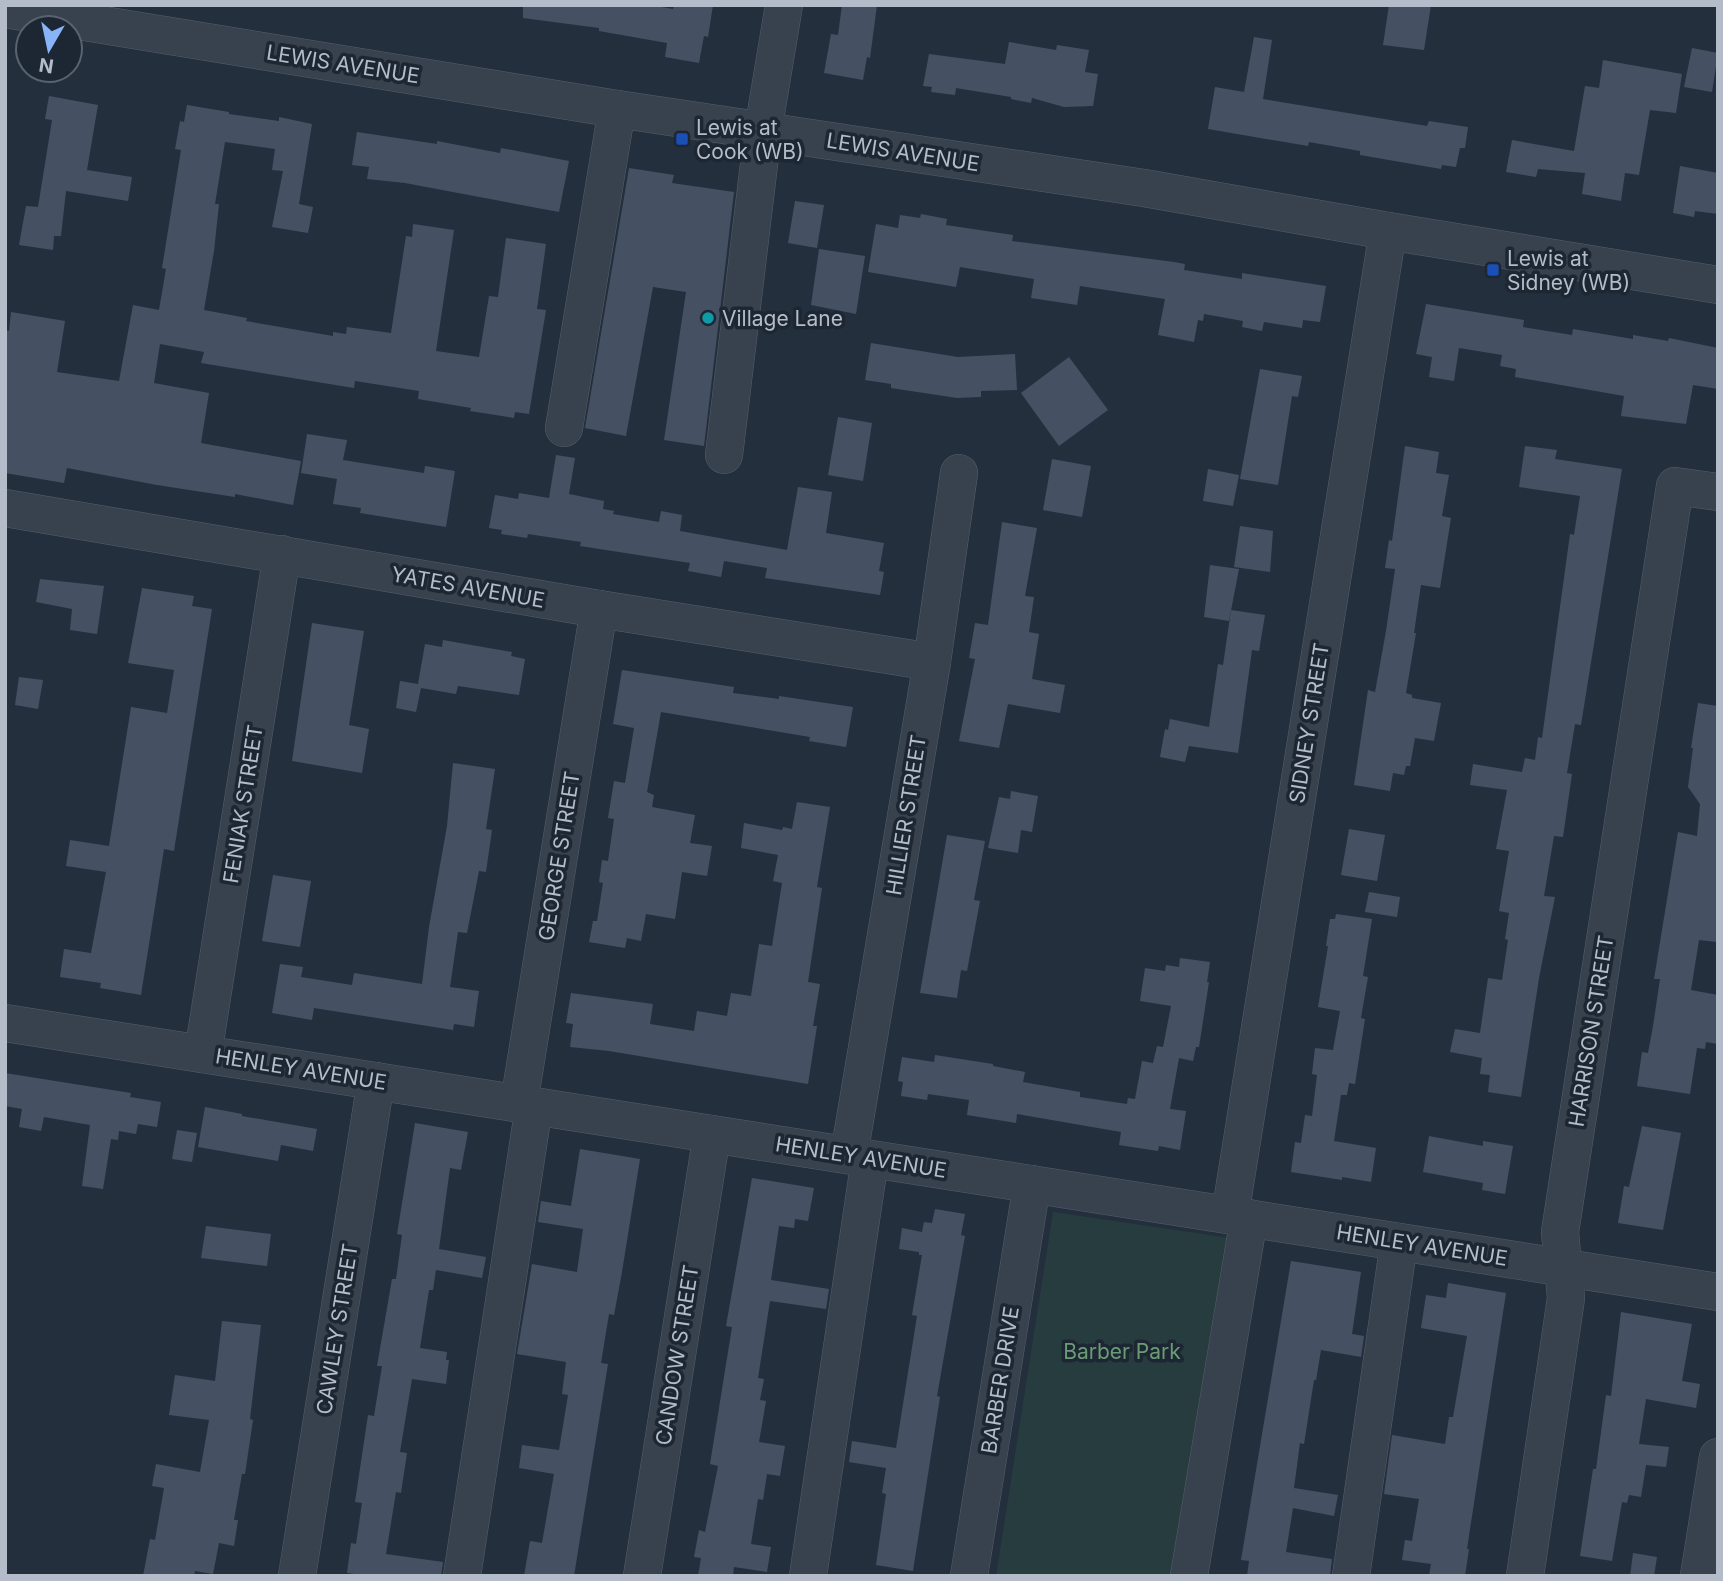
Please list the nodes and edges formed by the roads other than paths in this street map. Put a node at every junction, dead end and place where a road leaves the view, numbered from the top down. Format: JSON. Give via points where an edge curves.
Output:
{"nodes":[{"id":1,"x":784,"y":5,"type":"edge"},
{"id":2,"x":5,"y":7,"type":"edge"},
{"id":3,"x":617,"y":109,"type":"junction"},
{"id":4,"x":763,"y":131,"type":"junction"},
{"id":5,"x":1388,"y":231,"type":"junction"},
{"id":6,"x":1718,"y":285,"type":"edge"},
{"id":7,"x":564,"y":429,"type":"dead end"},
{"id":8,"x":724,"y":455,"type":"dead end"},
{"id":9,"x":959,"y":473,"type":"dead end"},
{"id":10,"x":1718,"y":492,"type":"edge"},
{"id":11,"x":5,"y":509,"type":"edge"},
{"id":12,"x":282,"y":554,"type":"junction"},
{"id":13,"x":599,"y":609,"type":"junction"},
{"id":14,"x":932,"y":662,"type":"junction"},
{"id":15,"x":5,"y":1023,"type":"edge"},
{"id":16,"x":203,"y":1054,"type":"junction"},
{"id":17,"x":376,"y":1081,"type":"junction"},
{"id":18,"x":527,"y":1105,"type":"junction"},
{"id":19,"x":712,"y":1134,"type":"junction"},
{"id":20,"x":860,"y":1157,"type":"junction"},
{"id":21,"x":1032,"y":1184,"type":"junction"},
{"id":22,"x":1239,"y":1217,"type":"junction"},
{"id":23,"x":1399,"y":1242,"type":"junction"},
{"id":24,"x":1565,"y":1268,"type":"junction"},
{"id":25,"x":1718,"y":1292,"type":"edge"},
{"id":26,"x":1718,"y":1457,"type":"edge"},
{"id":27,"x":297,"y":1576,"type":"edge"},
{"id":28,"x":462,"y":1576,"type":"edge"},
{"id":29,"x":642,"y":1576,"type":"edge"},
{"id":30,"x":808,"y":1576,"type":"edge"},
{"id":31,"x":969,"y":1576,"type":"edge"},
{"id":32,"x":1189,"y":1576,"type":"edge"},
{"id":33,"x":1351,"y":1576,"type":"edge"},
{"id":34,"x":1525,"y":1576,"type":"edge"},
{"id":35,"x":1699,"y":1576,"type":"edge"}],
"edges":[{"from":1,"to":4,"type":"street"},
{"from":2,"to":3,"type":"street","name":"LEWIS AVENUE"},
{"from":3,"to":4,"type":"street","name":"LEWIS AVENUE"},
{"from":3,"to":7,"type":"street"},
{"from":4,"to":5,"type":"street","name":"LEWIS AVENUE","via":[[1144,188]]},
{"from":4,"to":8,"type":"street"},
{"from":5,"to":6,"type":"street","name":"LEWIS AVENUE"},
{"from":5,"to":22,"type":"street","name":"SIDNEY STREET"},
{"from":9,"to":14,"type":"street","name":"HILLIER STREET"},
{"from":10,"to":24,"type":"street","name":"HARRISON STREET","via":[[1675,486],[1560,1232]]},
{"from":11,"to":12,"type":"street","name":"YATES AVENUE"},
{"from":12,"to":13,"type":"street","name":"YATES AVENUE"},
{"from":12,"to":16,"type":"street","name":"FENIAK STREET"},
{"from":13,"to":14,"type":"street","name":"YATES AVENUE"},
{"from":13,"to":18,"type":"street","name":"GEORGE STREET"},
{"from":14,"to":20,"type":"street","name":"HILLIER STREET"},
{"from":15,"to":16,"type":"street","name":"HENLEY AVENUE"},
{"from":16,"to":17,"type":"street","name":"HENLEY AVENUE"},
{"from":17,"to":18,"type":"street","name":"HENLEY AVENUE"},
{"from":17,"to":27,"type":"street","name":"CAWLEY STREET"},
{"from":18,"to":19,"type":"street","name":"HENLEY AVENUE"},
{"from":18,"to":28,"type":"street","name":"GEORGE STREET"},
{"from":19,"to":20,"type":"street","name":"HENLEY AVENUE"},
{"from":19,"to":29,"type":"street","name":"CANDOW STREET"},
{"from":20,"to":21,"type":"street","name":"HENLEY AVENUE"},
{"from":20,"to":30,"type":"street","name":"HILLIER STREET"},
{"from":21,"to":22,"type":"street","name":"HENLEY AVENUE"},
{"from":21,"to":31,"type":"street","name":"BARBER DRIVE"},
{"from":22,"to":23,"type":"street","name":"HENLEY AVENUE"},
{"from":22,"to":32,"type":"street"},
{"from":23,"to":24,"type":"street","name":"HENLEY AVENUE"},
{"from":23,"to":33,"type":"street"},
{"from":24,"to":25,"type":"street","name":"HENLEY AVENUE"},
{"from":24,"to":34,"type":"street","name":"HARRISON STREET","via":[[1566,1298]]},
{"from":26,"to":35,"type":"street"}]}
